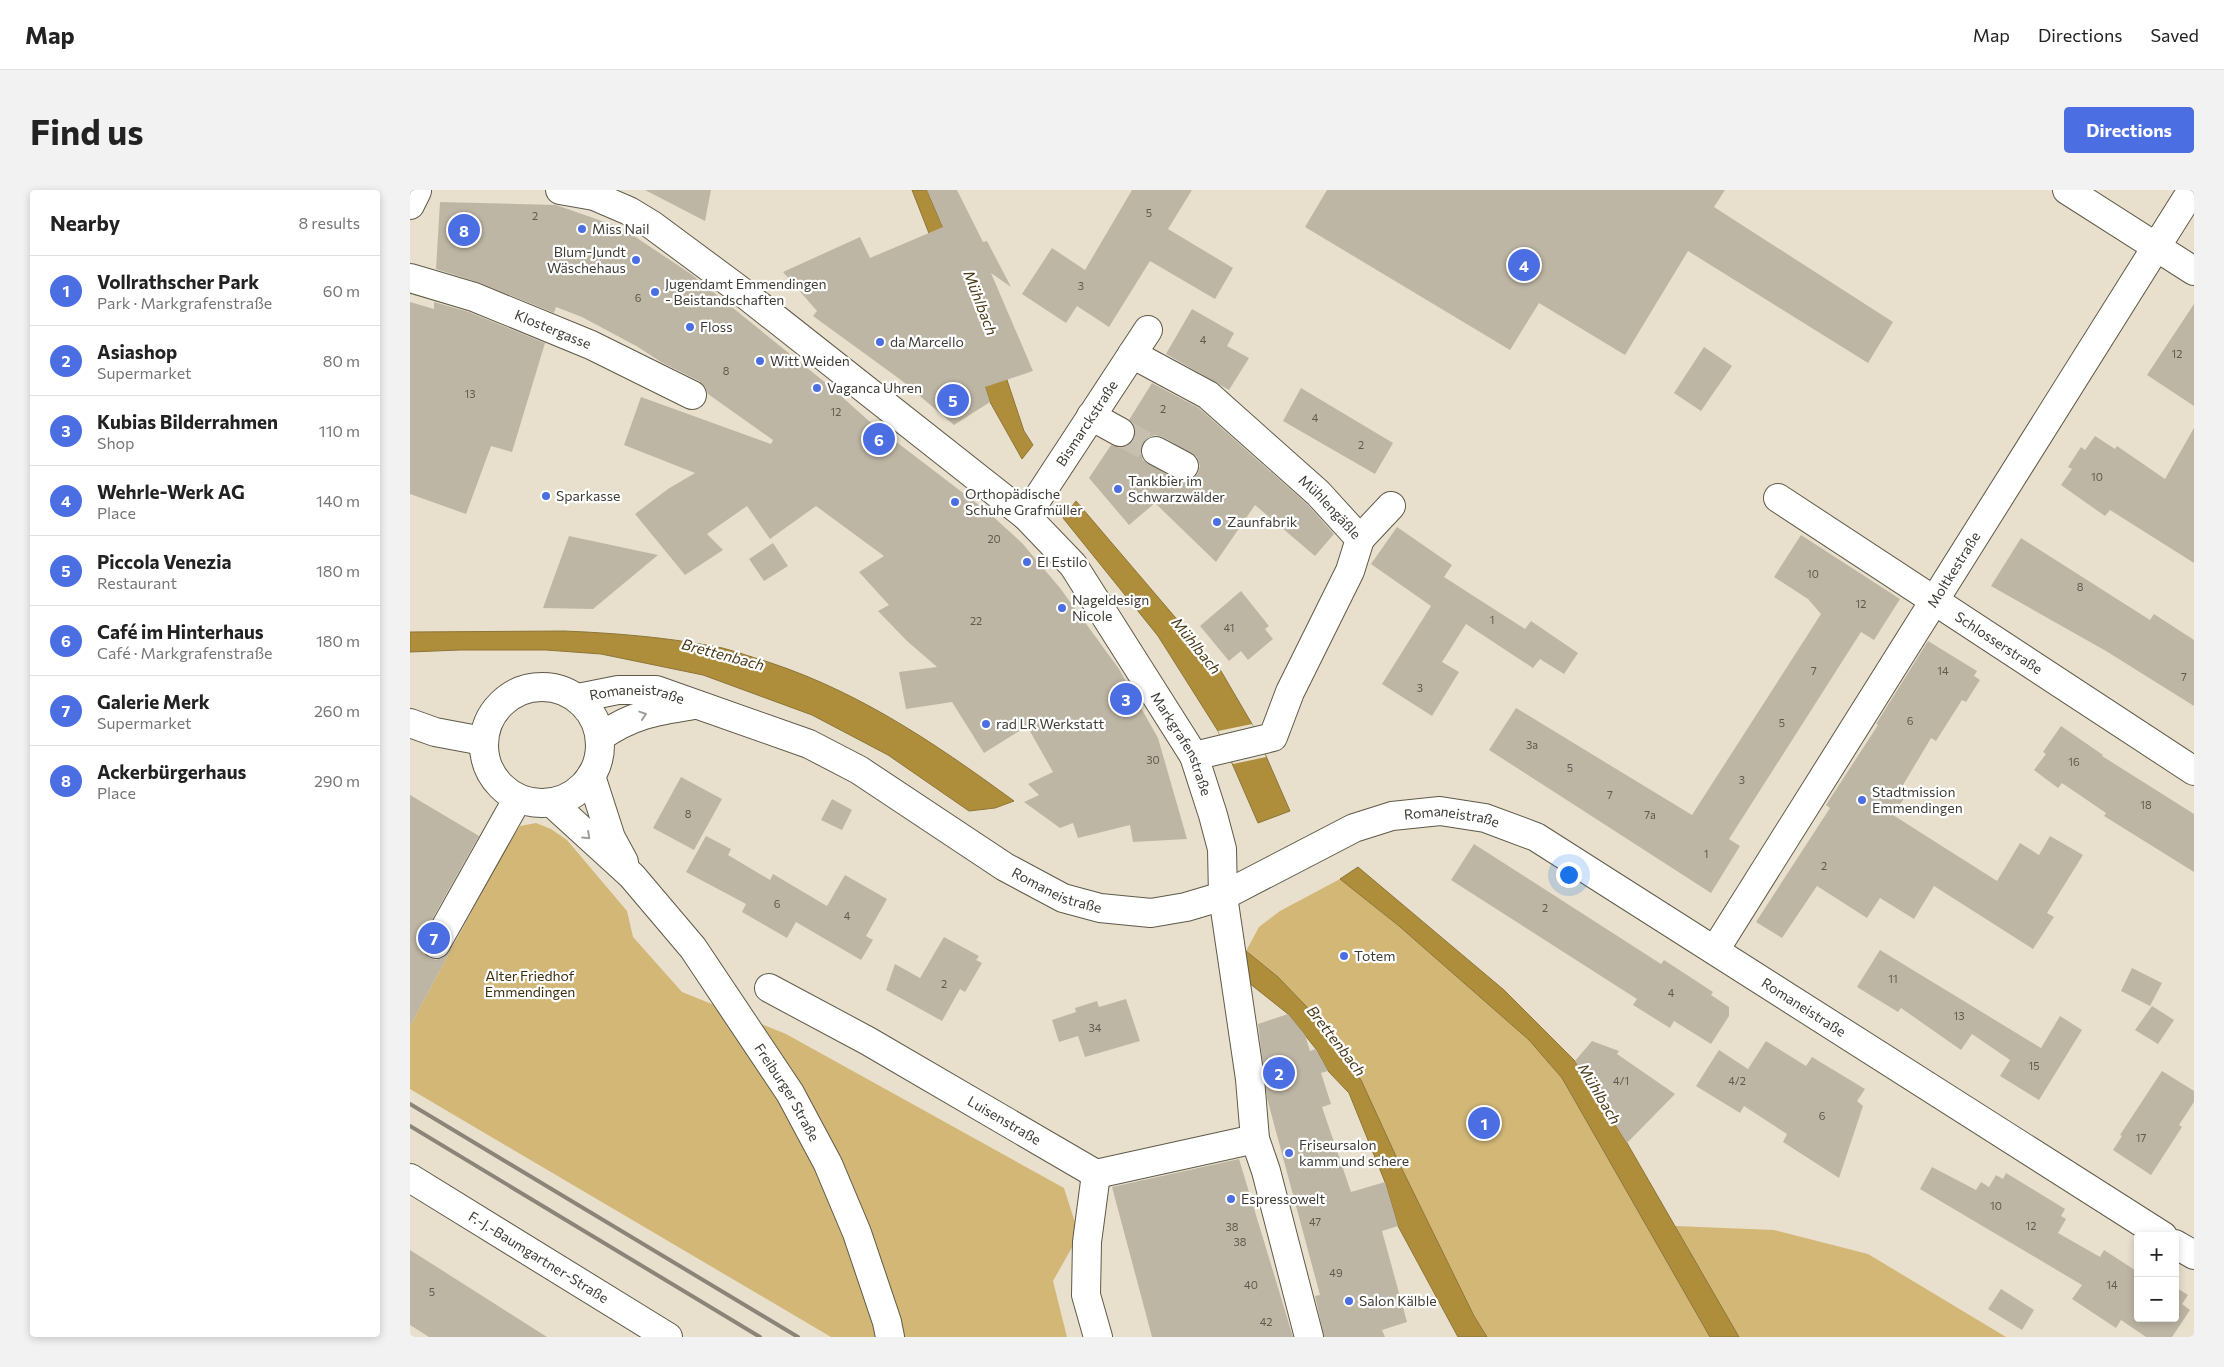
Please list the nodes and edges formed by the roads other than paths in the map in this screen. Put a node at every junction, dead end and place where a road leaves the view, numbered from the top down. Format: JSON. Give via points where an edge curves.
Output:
{"nodes":[{"id":1,"x":560,"y":190,"type":"edge"},
{"id":2,"x":2067,"y":190,"type":"edge"},
{"id":3,"x":2192,"y":190,"type":"edge"},
{"id":4,"x":2157,"y":249,"type":"junction"},
{"id":5,"x":2194,"y":271,"type":"edge"},
{"id":6,"x":410,"y":278,"type":"edge"},
{"id":7,"x":1148,"y":330,"type":"dead end"},
{"id":8,"x":1132,"y":354,"type":"junction"},
{"id":9,"x":692,"y":395,"type":"dead end"},
{"id":10,"x":1091,"y":416,"type":"junction"},
{"id":11,"x":1120,"y":432,"type":"tunnel mouth"},
{"id":12,"x":1156,"y":451,"type":"tunnel mouth"},
{"id":13,"x":1184,"y":466,"type":"dead end"},
{"id":14,"x":1778,"y":498,"type":"dead end"},
{"id":15,"x":1391,"y":506,"type":"dead end"},
{"id":16,"x":1026,"y":516,"type":"junction"},
{"id":17,"x":1360,"y":540,"type":"junction"},
{"id":18,"x":1934,"y":602,"type":"junction"},
{"id":19,"x":578,"y":698,"type":"junction"},
{"id":20,"x":694,"y":705,"type":"junction"},
{"id":21,"x":410,"y":723,"type":"edge"},
{"id":22,"x":600,"y":737,"type":"junction"},
{"id":23,"x":483,"y":741,"type":"junction"},
{"id":24,"x":1194,"y":756,"type":"junction"},
{"id":25,"x":2194,"y":771,"type":"edge"},
{"id":26,"x":591,"y":776,"type":"junction"},
{"id":27,"x":552,"y":803,"type":"junction"},
{"id":28,"x":512,"y":809,"type":"junction"},
{"id":29,"x":632,"y":876,"type":"junction"},
{"id":30,"x":1223,"y":896,"type":"junction"},
{"id":31,"x":442,"y":936,"type":"dead end"},
{"id":32,"x":1715,"y":950,"type":"junction"},
{"id":33,"x":769,"y":988,"type":"dead end"},
{"id":34,"x":1255,"y":1139,"type":"junction"},
{"id":35,"x":1096,"y":1174,"type":"junction"},
{"id":36,"x":410,"y":1178,"type":"edge"},
{"id":37,"x":2157,"y":1232,"type":"edge"},
{"id":38,"x":2179,"y":1246,"type":"edge"},
{"id":39,"x":2194,"y":1255,"type":"edge"},
{"id":40,"x":633,"y":1328,"type":"edge"},
{"id":41,"x":668,"y":1337,"type":"edge"},
{"id":42,"x":890,"y":1337,"type":"edge"},
{"id":43,"x":1098,"y":1337,"type":"edge"},
{"id":44,"x":1309,"y":1337,"type":"edge"}],
"edges":[{"from":1,"to":16,"type":"street","name":"Markgrafenstraße","via":[[594,196],[629,211],[740,279]]},
{"from":2,"to":4,"type":"street"},
{"from":3,"to":4,"type":"street","name":"Moltkestraße"},
{"from":4,"to":5,"type":"street"},
{"from":4,"to":18,"type":"street","name":"Moltkestraße"},
{"from":6,"to":9,"type":"street","name":"Klostergasse","via":[[474,297],[591,345]]},
{"from":7,"to":8,"type":"street","name":"Bismarckstraße"},
{"from":8,"to":10,"type":"street","name":"Bismarckstraße"},
{"from":8,"to":17,"type":"street","name":"Mühlengäßle","via":[[1208,395],[1318,493]]},
{"from":10,"to":11,"type":"street"},
{"from":10,"to":16,"type":"street","name":"Bismarckstraße"},
{"from":12,"to":13,"type":"street"},
{"from":14,"to":18,"type":"street","name":"Schlosserstraße"},
{"from":15,"to":17,"type":"street"},
{"from":16,"to":24,"type":"street","name":"Markgrafenstraße","via":[[1074,566]]},
{"from":17,"to":24,"type":"street","name":"Mühlengäßle","via":[[1350,571],[1290,692],[1273,737]]},
{"from":18,"to":25,"type":"street","name":"Schlosserstraße"},
{"from":18,"to":32,"type":"street","name":"Moltkestraße"},
{"from":19,"to":20,"type":"street","name":"Romaneistraße","via":[[618,690],[656,690]]},
{"from":19,"to":22,"type":"street","via":[[593,716]]},
{"from":19,"to":23,"type":"street","via":[[544,686],[526,688],[496,708],[487,723]]},
{"from":22,"to":20,"type":"street","name":"Romaneistraße","one_way":true,"via":[[619,723],[646,713]]},
{"from":20,"to":30,"type":"street","name":"Romaneistraße","via":[[817,748],[859,770],[1005,867],[1063,898],[1100,908],[1151,913]]},
{"from":21,"to":23,"type":"street","via":[[435,732]]},
{"from":22,"to":26,"type":"street","via":[[599,757]]},
{"from":23,"to":28,"type":"street","via":[[485,759]]},
{"from":24,"to":30,"type":"street","name":"Markgrafenstraße","via":[[1222,849]]},
{"from":26,"to":27,"type":"street","via":[[574,794]]},
{"from":26,"to":29,"type":"street","name":"Freiburger Straße","via":[[611,838]]},
{"from":27,"to":28,"type":"street","via":[[534,803]]},
{"from":27,"to":29,"type":"street","name":"Freiburger Straße","one_way":true},
{"from":28,"to":31,"type":"street"},
{"from":29,"to":42,"type":"street","name":"Freiburger Straße","via":[[693,948],[790,1093],[828,1164],[857,1234]]},
{"from":30,"to":32,"type":"street","name":"Romaneistraße","via":[[1354,828],[1392,816],[1440,811],[1485,818],[1536,837]]},
{"from":30,"to":34,"type":"street","name":"Markgrafenstraße","via":[[1250,1080]]},
{"from":32,"to":37,"type":"street","name":"Romaneistraße"},
{"from":33,"to":35,"type":"street","name":"Luisenstraße","via":[[868,1041]]},
{"from":34,"to":35,"type":"street"},
{"from":34,"to":44,"type":"street","name":"Markgrafenstraße"},
{"from":35,"to":43,"type":"street","via":[[1087,1242],[1086,1295]]},
{"from":36,"to":40,"type":"street","name":"F.-J.-Baumgartner-Straße"},
{"from":38,"to":39,"type":"street"},
{"from":40,"to":41,"type":"street","name":"F.-J.-Baumgartner-Straße"}]}
